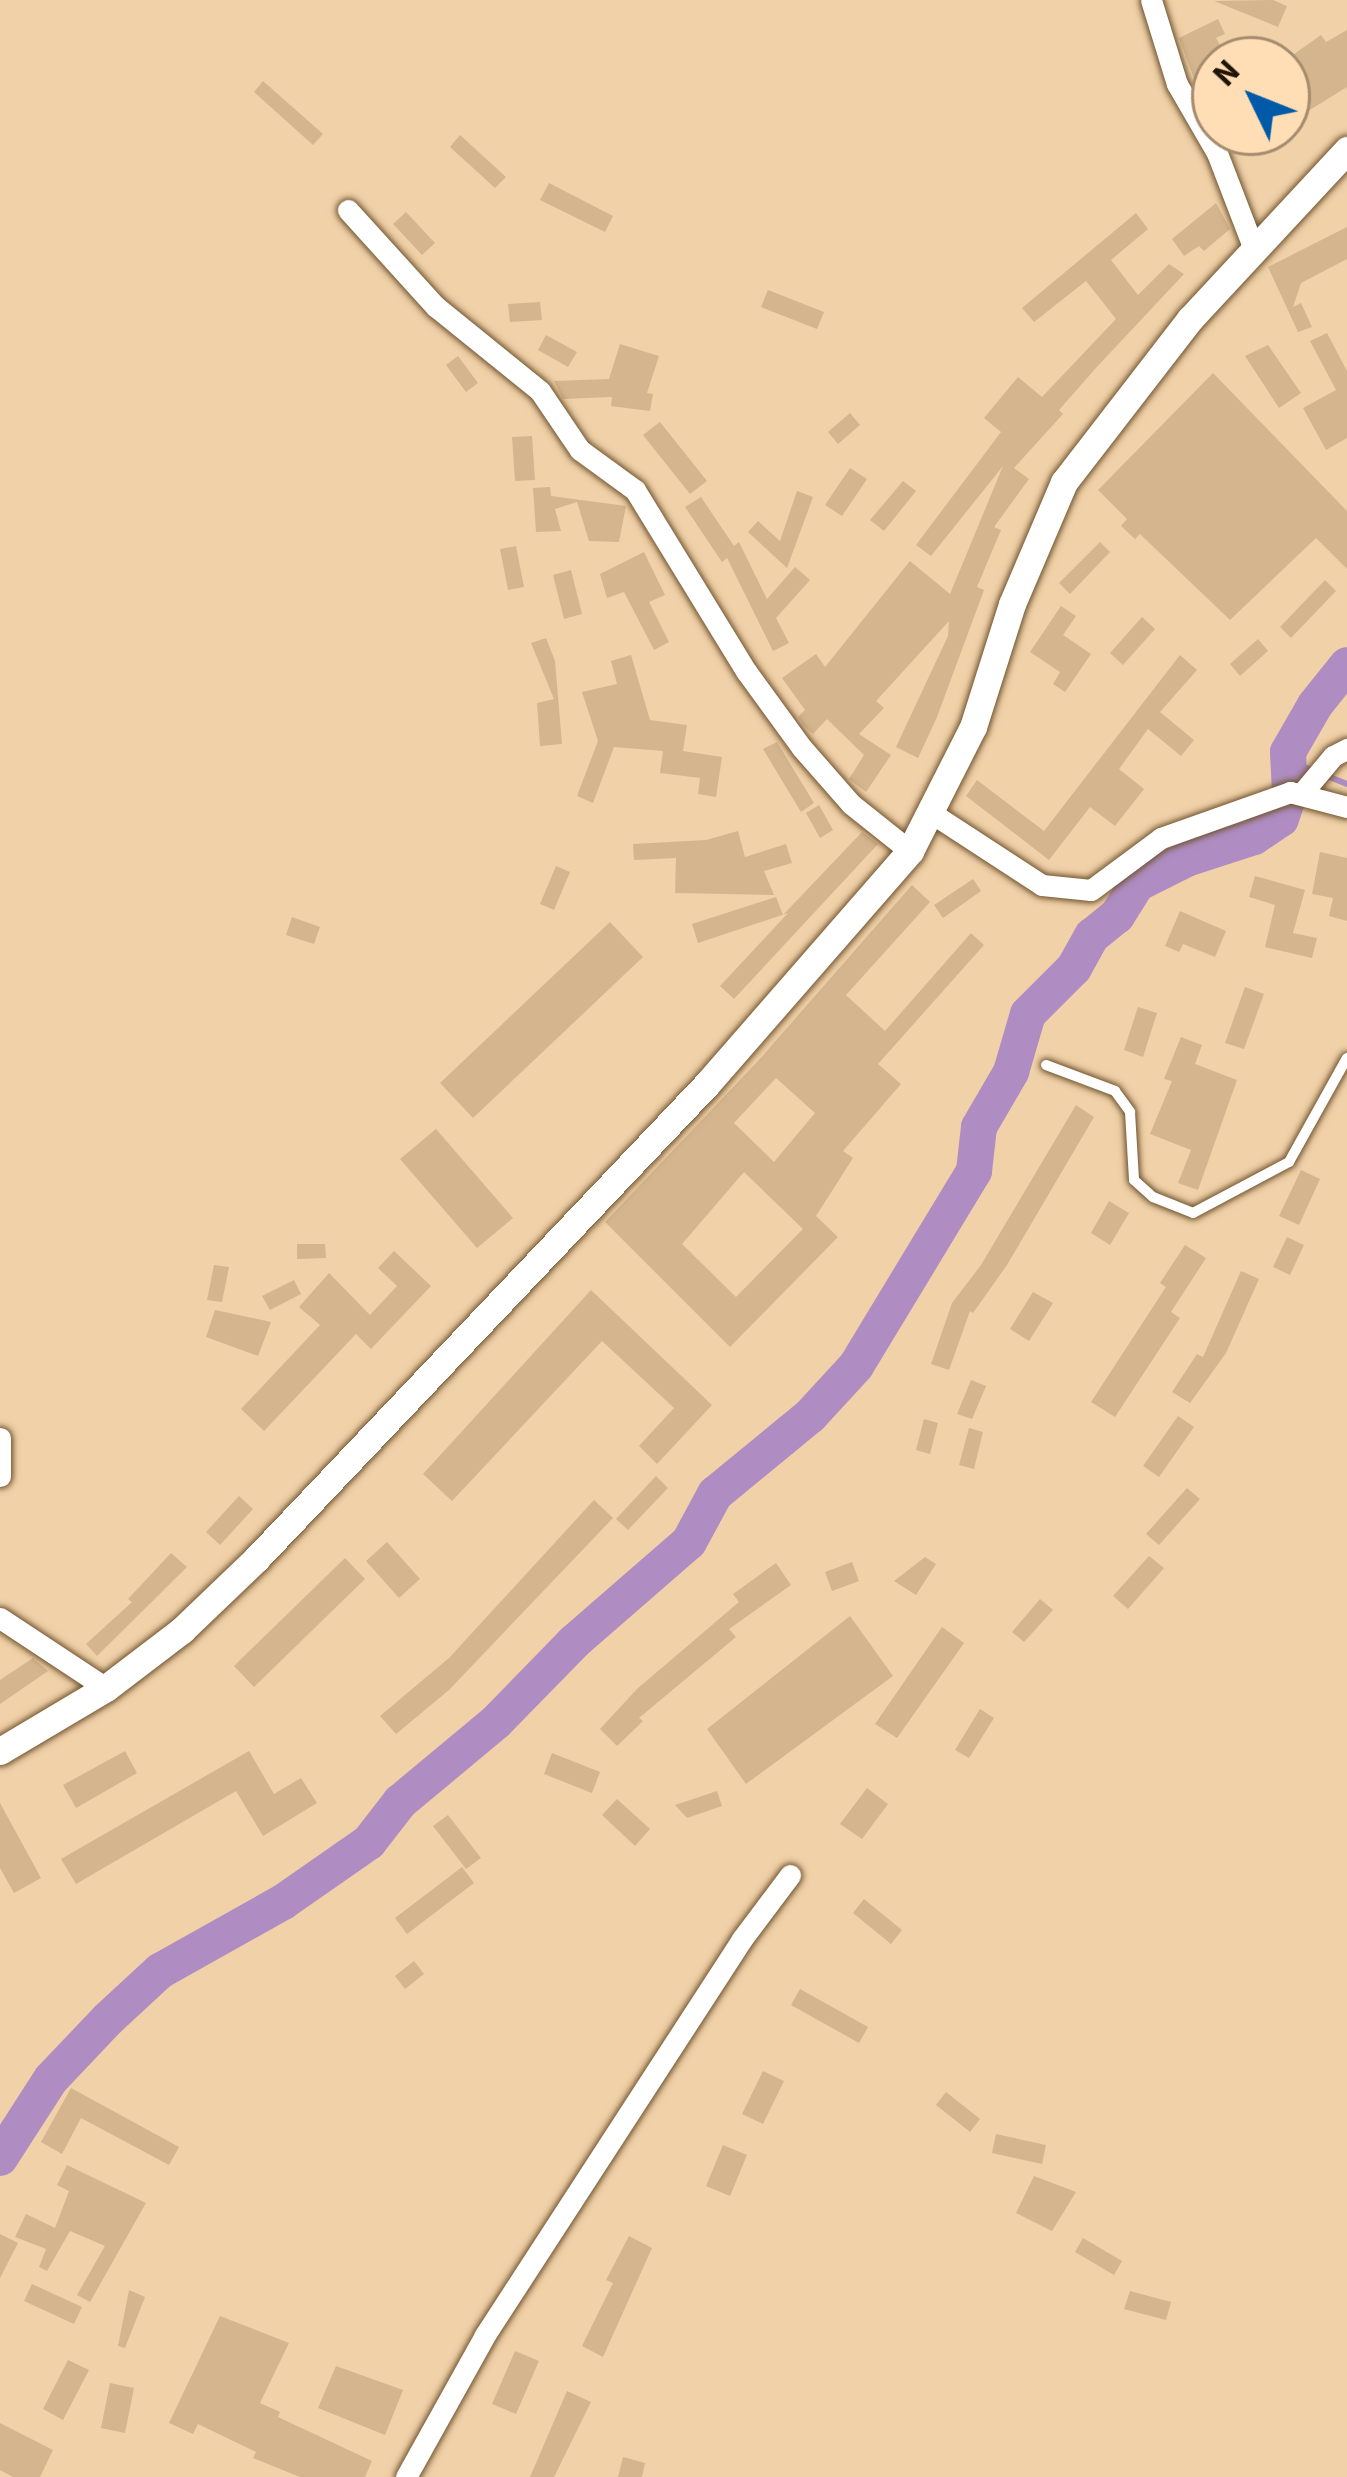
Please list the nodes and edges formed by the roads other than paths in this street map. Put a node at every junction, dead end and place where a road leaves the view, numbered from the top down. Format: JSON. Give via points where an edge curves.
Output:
{"nodes":[{"id":1,"x":1151,"y":0,"type":"edge"},
{"id":2,"x":1347,"y":150,"type":"edge"},
{"id":3,"x":348,"y":210,"type":"dead end"},
{"id":4,"x":1253,"y":247,"type":"junction"},
{"id":5,"x":1347,"y":749,"type":"edge"},
{"id":6,"x":1302,"y":793,"type":"junction"},
{"id":7,"x":1347,"y":807,"type":"edge"},
{"id":8,"x":921,"y":833,"type":"junction"},
{"id":9,"x":1347,"y":1058,"type":"edge"},
{"id":10,"x":1046,"y":1065,"type":"dead end"},
{"id":11,"x":0,"y":1438,"type":"edge"},
{"id":12,"x":0,"y":1476,"type":"edge"},
{"id":13,"x":0,"y":1618,"type":"edge"},
{"id":14,"x":106,"y":1688,"type":"junction"},
{"id":15,"x":0,"y":1751,"type":"edge"},
{"id":16,"x":790,"y":1875,"type":"dead end"},
{"id":17,"x":406,"y":2477,"type":"edge"}],
"edges":[{"from":1,"to":4,"type":"street","via":[[1177,84],[1217,153]]},
{"from":2,"to":4,"type":"street"},
{"from":3,"to":8,"type":"street","via":[[435,306],[540,391],[580,450],[635,490],[746,671],[851,804]]},
{"from":4,"to":8,"type":"street","via":[[1064,482],[1026,568],[974,727]]},
{"from":5,"to":6,"type":"street"},
{"from":6,"to":7,"type":"street"},
{"from":6,"to":8,"type":"street","via":[[1161,838],[1091,890],[1042,885]]},
{"from":8,"to":14,"type":"street","via":[[707,1084],[257,1558]]},
{"from":9,"to":10,"type":"lane","via":[[1288,1162],[1192,1213],[1134,1180],[1130,1112],[1115,1091]]},
{"from":11,"to":12,"type":"street"},
{"from":13,"to":14,"type":"street"},
{"from":14,"to":15,"type":"street"},
{"from":16,"to":17,"type":"street","via":[[570,2201]]}]}
